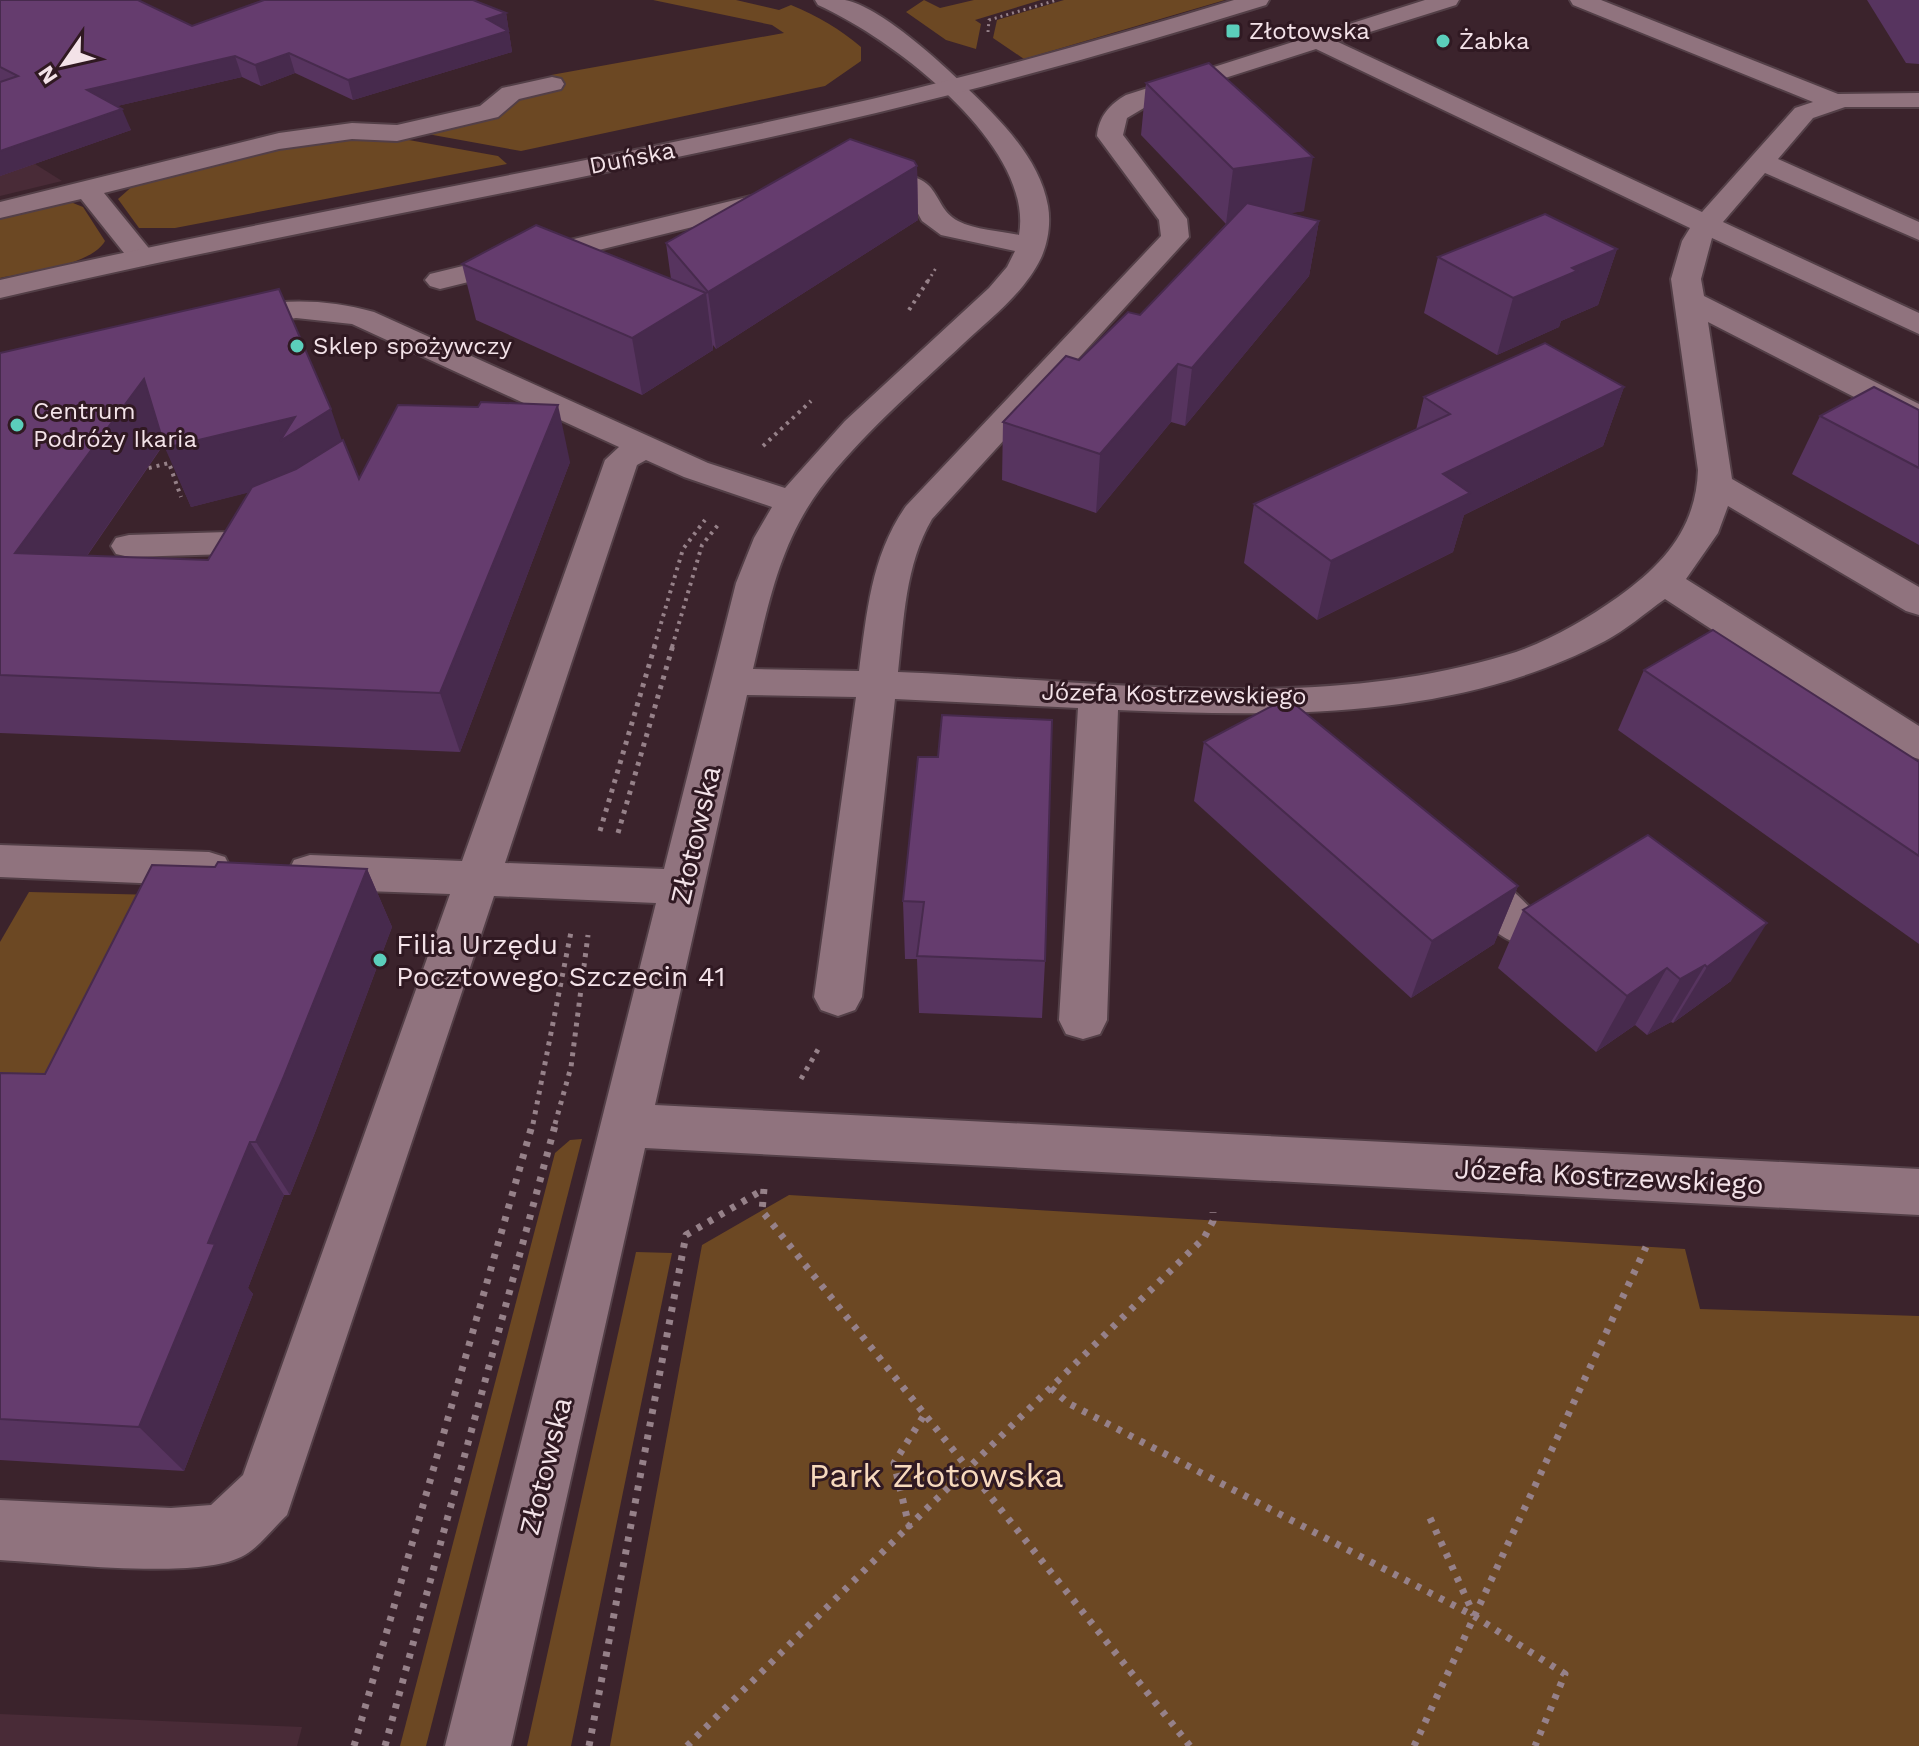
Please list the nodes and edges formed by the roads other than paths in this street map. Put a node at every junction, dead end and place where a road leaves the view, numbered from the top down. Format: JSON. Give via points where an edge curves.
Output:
{"nodes":[{"id":1,"x":826,"y":0,"type":"edge"},
{"id":2,"x":1258,"y":0,"type":"edge"},
{"id":3,"x":1448,"y":0,"type":"edge"},
{"id":4,"x":1581,"y":0,"type":"edge"},
{"id":5,"x":1317,"y":41,"type":"junction"},
{"id":6,"x":552,"y":84,"type":"dead end"},
{"id":7,"x":952,"y":87,"type":"junction"},
{"id":8,"x":1919,"y":100,"type":"edge"},
{"id":9,"x":1834,"y":101,"type":"junction"},
{"id":10,"x":1760,"y":161,"type":"junction"},
{"id":11,"x":839,"y":183,"type":"edge"},
{"id":12,"x":87,"y":189,"type":"junction"},
{"id":13,"x":808,"y":190,"type":"edge"},
{"id":14,"x":0,"y":210,"type":"edge"},
{"id":15,"x":1706,"y":224,"type":"junction"},
{"id":16,"x":1919,"y":232,"type":"edge"},
{"id":17,"x":1032,"y":246,"type":"junction"},
{"id":18,"x":142,"y":257,"type":"junction"},
{"id":19,"x":440,"y":280,"type":"dead end"},
{"id":20,"x":0,"y":289,"type":"edge"},
{"id":21,"x":1690,"y":301,"type":"junction"},
{"id":22,"x":1919,"y":325,"type":"edge"},
{"id":23,"x":193,"y":327,"type":"edge"},
{"id":24,"x":544,"y":401,"type":"junction"},
{"id":25,"x":500,"y":414,"type":"edge"},
{"id":26,"x":1919,"y":417,"type":"edge"},
{"id":27,"x":644,"y":446,"type":"junction"},
{"id":28,"x":1715,"y":484,"type":"junction"},
{"id":29,"x":793,"y":502,"type":"junction"},
{"id":30,"x":306,"y":513,"type":"edge"},
{"id":31,"x":129,"y":546,"type":"dead end"},
{"id":32,"x":1663,"y":581,"type":"junction"},
{"id":33,"x":1919,"y":603,"type":"edge"},
{"id":34,"x":1820,"y":681,"type":"junction"},
{"id":35,"x":731,"y":682,"type":"junction"},
{"id":36,"x":877,"y":683,"type":"junction"},
{"id":37,"x":1099,"y":695,"type":"junction"},
{"id":38,"x":1299,"y":699,"type":"junction"},
{"id":39,"x":1782,"y":707,"type":"edge"},
{"id":40,"x":1315,"y":740,"type":"edge"},
{"id":41,"x":1919,"y":745,"type":"edge"},
{"id":42,"x":1429,"y":847,"type":"edge"},
{"id":43,"x":0,"y":861,"type":"edge"},
{"id":44,"x":476,"y":879,"type":"junction"},
{"id":45,"x":683,"y":887,"type":"junction"},
{"id":46,"x":1521,"y":926,"type":"dead end"},
{"id":47,"x":838,"y":997,"type":"road end"},
{"id":48,"x":1083,"y":1020,"type":"dead end"},
{"id":49,"x":628,"y":1125,"type":"junction"},
{"id":50,"x":1919,"y":1192,"type":"edge"},
{"id":51,"x":0,"y":1530,"type":"edge"},
{"id":52,"x":478,"y":1746,"type":"edge"}],
"edges":[{"from":1,"to":7,"type":"street","via":[[894,37]]},
{"from":2,"to":7,"type":"street","name":"Duńska"},
{"from":3,"to":5,"type":"street"},
{"from":4,"to":9,"type":"street"},
{"from":5,"to":15,"type":"street"},
{"from":5,"to":36,"type":"street","via":[[1150,94],[1113,118],[1110,136],[1173,219],[1175,237],[918,513],[894,562]]},
{"from":6,"to":12,"type":"street","via":[[511,93],[489,112],[397,133],[352,131],[279,141]]},
{"from":7,"to":17,"type":"street","via":[[997,133],[1028,182],[1034,204]]},
{"from":7,"to":18,"type":"street","name":"Duńska"},
{"from":8,"to":9,"type":"street","name":"Józefa Kostrzewskiego"},
{"from":9,"to":10,"type":"street","name":"Józefa Kostrzewskiego","via":[[1795,120]]},
{"from":10,"to":15,"type":"street","name":"Józefa Kostrzewskiego"},
{"from":10,"to":16,"type":"street"},
{"from":11,"to":17,"type":"street","via":[[896,180],[919,190],[932,215],[951,229]]},
{"from":12,"to":14,"type":"street"},
{"from":12,"to":18,"type":"street"},
{"from":13,"to":19,"type":"street"},
{"from":15,"to":21,"type":"street","name":"Józefa Kostrzewskiego","via":[[1689,260]]},
{"from":15,"to":22,"type":"street"},
{"from":17,"to":29,"type":"street","name":"Złotowska","via":[[999,293],[834,453]]},
{"from":18,"to":20,"type":"street","name":"Duńska"},
{"from":21,"to":26,"type":"street"},
{"from":21,"to":28,"type":"street","name":"Józefa Kostrzewskiego"},
{"from":23,"to":24,"type":"street","via":[[293,307],[342,311]]},
{"from":24,"to":25,"type":"street"},
{"from":24,"to":27,"type":"street"},
{"from":27,"to":29,"type":"street","via":[[696,470]]},
{"from":27,"to":44,"type":"street","via":[[622,460]]},
{"from":28,"to":32,"type":"street","name":"Józefa Kostrzewskiego","via":[[1714,500],[1692,549]]},
{"from":28,"to":33,"type":"street"},
{"from":29,"to":35,"type":"street","name":"Złotowska","via":[[754,583]]},
{"from":30,"to":31,"type":"street","via":[[265,535],[229,543]]},
{"from":32,"to":34,"type":"street"},
{"from":32,"to":38,"type":"street","name":"Józefa Kostrzewskiego","via":[[1598,631],[1503,670],[1387,691]]},
{"from":34,"to":39,"type":"street"},
{"from":34,"to":41,"type":"street"},
{"from":35,"to":36,"type":"street","name":"Józefa Kostrzewskiego"},
{"from":35,"to":45,"type":"street","name":"Złotowska"},
{"from":36,"to":37,"type":"street","name":"Józefa Kostrzewskiego"},
{"from":36,"to":47,"type":"street"},
{"from":37,"to":38,"type":"street","name":"Józefa Kostrzewskiego"},
{"from":37,"to":48,"type":"street"},
{"from":38,"to":40,"type":"street"},
{"from":42,"to":46,"type":"street"},
{"from":43,"to":44,"type":"street"},
{"from":44,"to":45,"type":"street"},
{"from":44,"to":51,"type":"street","via":[[266,1494],[224,1534],[171,1538]]},
{"from":45,"to":49,"type":"street","name":"Złotowska"},
{"from":49,"to":50,"type":"street","name":"Józefa Kostrzewskiego"},
{"from":49,"to":52,"type":"street","name":"Złotowska"}]}
